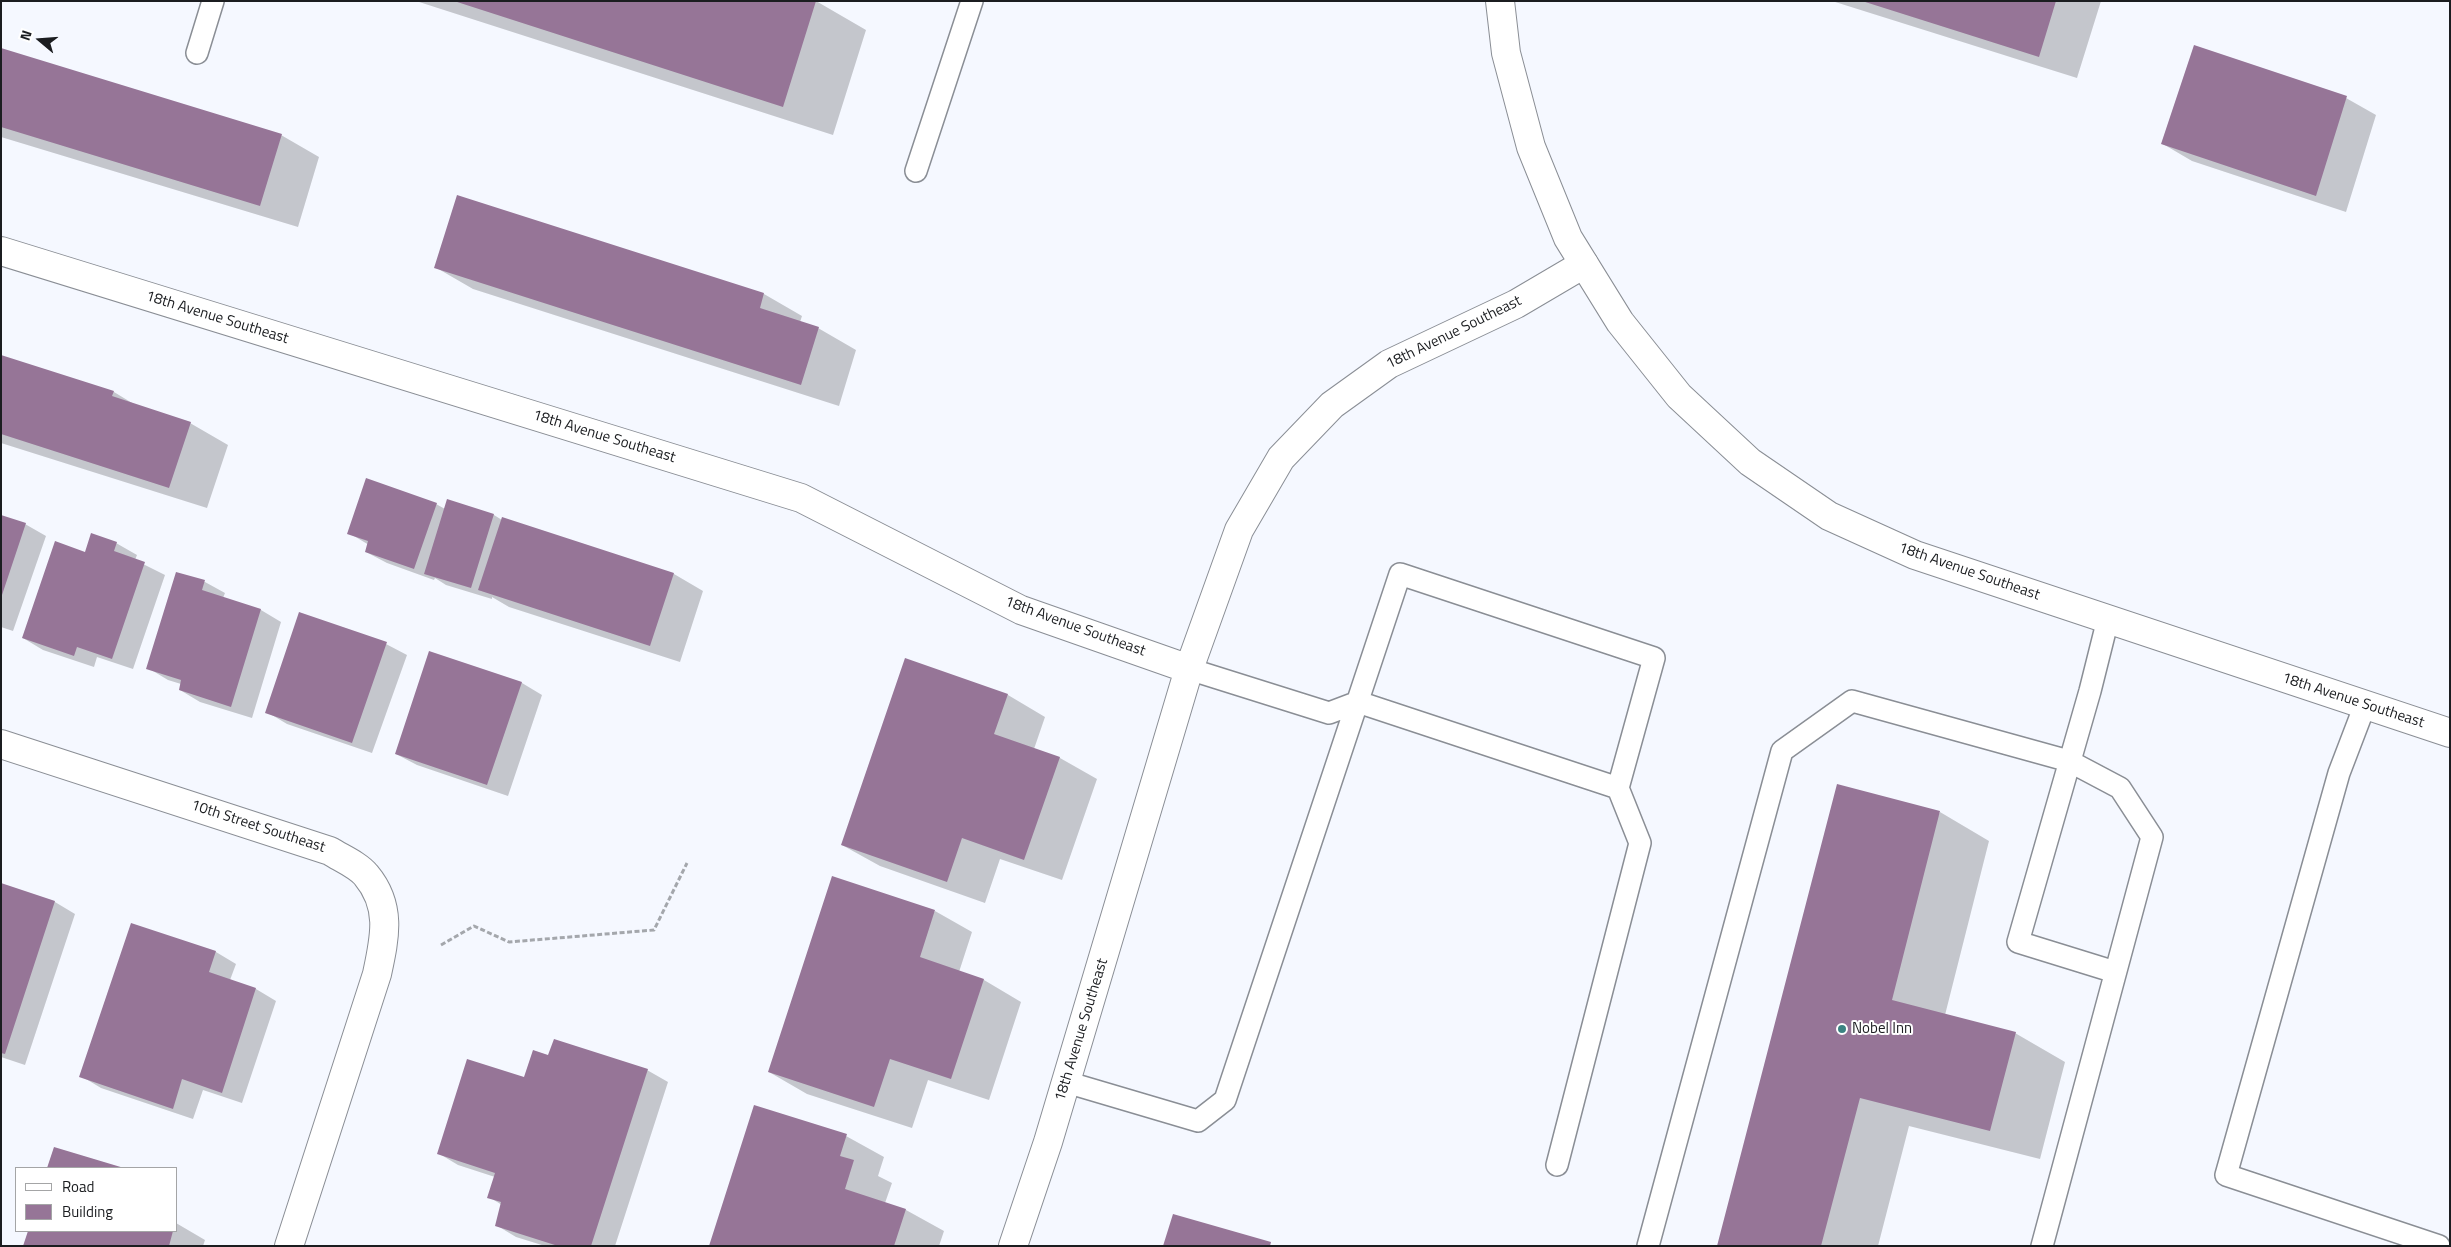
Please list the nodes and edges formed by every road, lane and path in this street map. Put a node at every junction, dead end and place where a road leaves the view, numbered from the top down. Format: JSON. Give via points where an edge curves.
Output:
{"nodes":[{"id":1,"x":213,"y":1,"type":"edge"},
{"id":2,"x":972,"y":1,"type":"edge"},
{"id":3,"x":1500,"y":1,"type":"edge"},
{"id":4,"x":197,"y":53,"type":"dead end"},
{"id":5,"x":916,"y":171,"type":"dead end"},
{"id":6,"x":1,"y":252,"type":"edge"},
{"id":7,"x":1584,"y":264,"type":"junction"},
{"id":8,"x":2108,"y":619,"type":"junction"},
{"id":9,"x":1189,"y":669,"type":"junction"},
{"id":10,"x":1358,"y":702,"type":"junction"},
{"id":11,"x":2364,"y":705,"type":"junction"},
{"id":12,"x":2450,"y":733,"type":"edge"},
{"id":13,"x":1,"y":744,"type":"edge"},
{"id":14,"x":2069,"y":762,"type":"junction"},
{"id":15,"x":1618,"y":788,"type":"junction"},
{"id":16,"x":687,"y":863,"type":"dead end"},
{"id":17,"x":441,"y":945,"type":"dead end"},
{"id":18,"x":2115,"y":972,"type":"junction"},
{"id":19,"x":1066,"y":1082,"type":"junction"},
{"id":20,"x":1557,"y":1166,"type":"dead end"},
{"id":21,"x":289,"y":1246,"type":"edge"},
{"id":22,"x":1013,"y":1246,"type":"edge"},
{"id":23,"x":1648,"y":1246,"type":"edge"},
{"id":24,"x":2042,"y":1246,"type":"edge"},
{"id":25,"x":2439,"y":1246,"type":"edge"}],
"edges":[{"from":1,"to":4,"type":"lane"},
{"from":2,"to":5,"type":"lane"},
{"from":3,"to":7,"type":"street","name":"18th Avenue Southeast","via":[[1506,54],[1531,147],[1568,238]]},
{"from":6,"to":9,"type":"street","name":"18th Avenue Southeast","via":[[801,498],[1021,610]]},
{"from":7,"to":8,"type":"street","name":"18th Avenue Southeast","via":[[1620,322],[1679,396],[1750,462],[1829,516],[1915,556]]},
{"from":7,"to":9,"type":"street","name":"18th Avenue Southeast","via":[[1516,304],[1389,364],[1332,405],[1281,458],[1239,530]]},
{"from":8,"to":11,"type":"street","name":"18th Avenue Southeast"},
{"from":8,"to":14,"type":"lane"},
{"from":9,"to":10,"type":"lane","via":[[1329,713]]},
{"from":9,"to":19,"type":"street","name":"18th Avenue Southeast"},
{"from":10,"to":15,"type":"lane"},
{"from":10,"to":15,"type":"lane","via":[[1400,574],[1654,658]]},
{"from":10,"to":19,"type":"lane","via":[[1225,1100],[1198,1121]]},
{"from":11,"to":12,"type":"street","name":"18th Avenue Southeast"},
{"from":11,"to":25,"type":"lane","via":[[2339,773],[2226,1175]]},
{"from":13,"to":21,"type":"street","name":"10th Street Southeast","via":[[330,851],[365,874],[383,902],[385,936],[378,974]]},
{"from":14,"to":18,"type":"lane","via":[[2120,788],[2152,837]]},
{"from":14,"to":18,"type":"lane","via":[[2018,942]]},
{"from":14,"to":23,"type":"lane","via":[[1852,701],[1782,751]]},
{"from":15,"to":20,"type":"lane","via":[[1640,843]]},
{"from":16,"to":17,"type":"path","via":[[654,930],[509,942],[474,926]]},
{"from":18,"to":24,"type":"lane"},
{"from":19,"to":22,"type":"street","name":"18th Avenue Southeast"}]}
